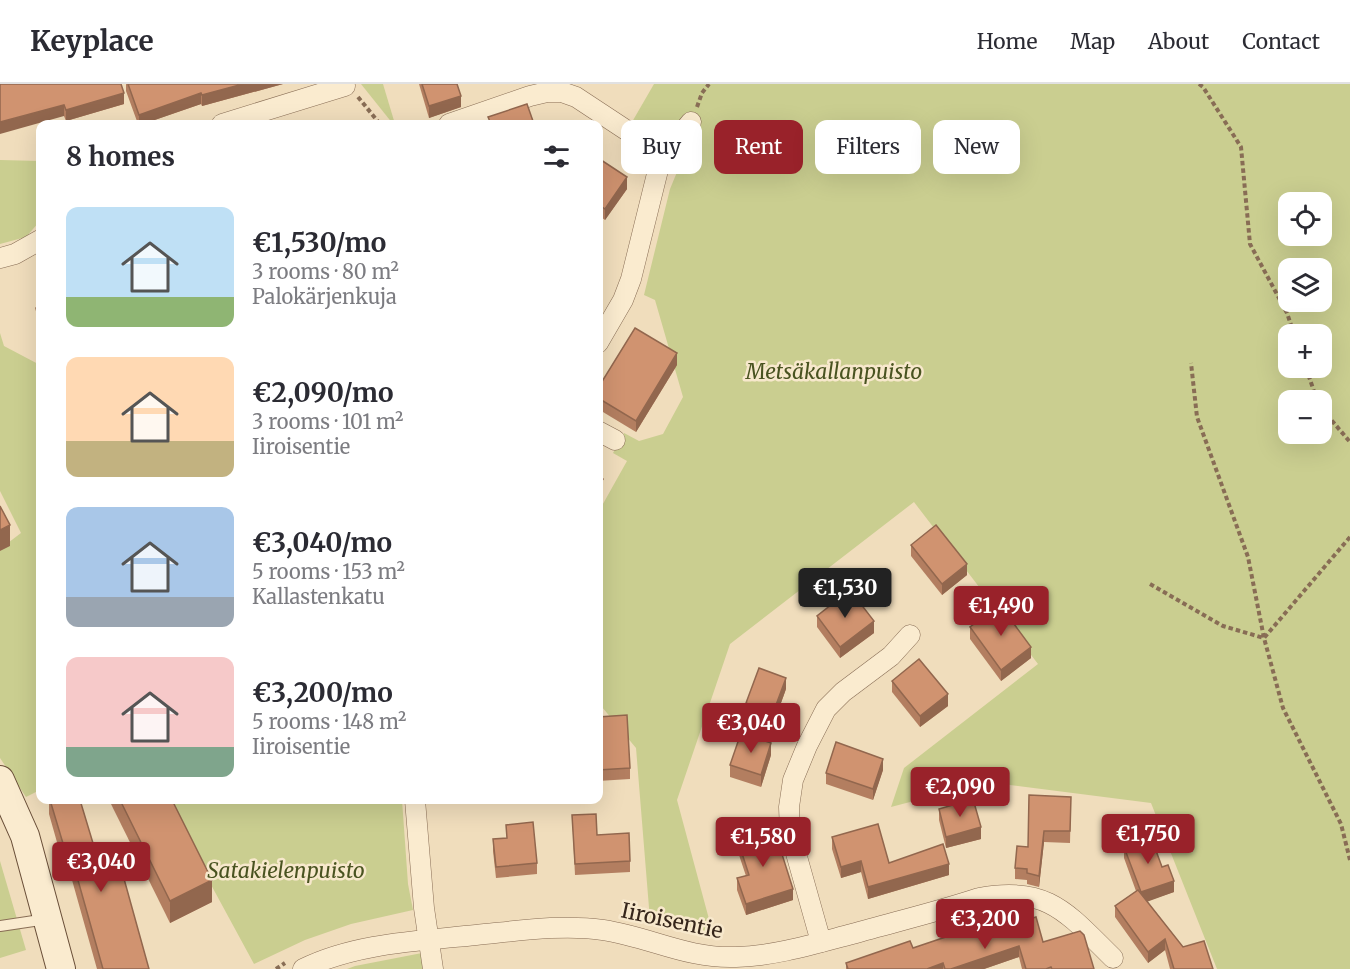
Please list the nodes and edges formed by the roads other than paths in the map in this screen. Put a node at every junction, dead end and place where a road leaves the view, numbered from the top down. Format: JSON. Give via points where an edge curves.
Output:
{"nodes":[{"id":1,"x":345,"y":86,"type":"road end"},
{"id":2,"x":235,"y":120,"type":"edge"},
{"id":3,"x":461,"y":120,"type":"edge"},
{"id":4,"x":621,"y":126,"type":"edge"},
{"id":5,"x":657,"y":174,"type":"edge"},
{"id":6,"x":36,"y":242,"type":"edge"},
{"id":7,"x":0,"y":258,"type":"edge"},
{"id":8,"x":603,"y":334,"type":"edge"},
{"id":9,"x":910,"y":635,"type":"dead end"},
{"id":10,"x":0,"y":780,"type":"edge"},
{"id":11,"x":415,"y":804,"type":"edge"},
{"id":12,"x":49,"y":918,"type":"junction"},
{"id":13,"x":0,"y":926,"type":"edge"},
{"id":14,"x":428,"y":940,"type":"junction"},
{"id":15,"x":821,"y":942,"type":"junction"},
{"id":16,"x":1113,"y":958,"type":"dead end"},
{"id":17,"x":61,"y":969,"type":"edge"},
{"id":18,"x":303,"y":969,"type":"edge"},
{"id":19,"x":433,"y":969,"type":"edge"}],
"edges":[{"from":1,"to":2,"type":"street"},
{"from":3,"to":4,"type":"street","via":[[530,96],[562,92]]},
{"from":5,"to":8,"type":"street","via":[[631,279]]},
{"from":6,"to":7,"type":"street"},
{"from":9,"to":15,"type":"street","via":[[891,656],[826,709],[793,780],[790,832]]},
{"from":10,"to":12,"type":"street","via":[[25,836]]},
{"from":11,"to":14,"type":"street"},
{"from":12,"to":13,"type":"lane"},
{"from":12,"to":17,"type":"street"},
{"from":14,"to":15,"type":"street","name":"Iiroisentie","via":[[530,929],[603,930],[699,955],[736,957],[766,955]]},
{"from":14,"to":18,"type":"street","name":"Iiroisentie","via":[[347,954]]},
{"from":14,"to":19,"type":"street"},
{"from":15,"to":16,"type":"street","name":"Iiroisentie","via":[[1004,894],[1050,903],[1070,916]]}]}
